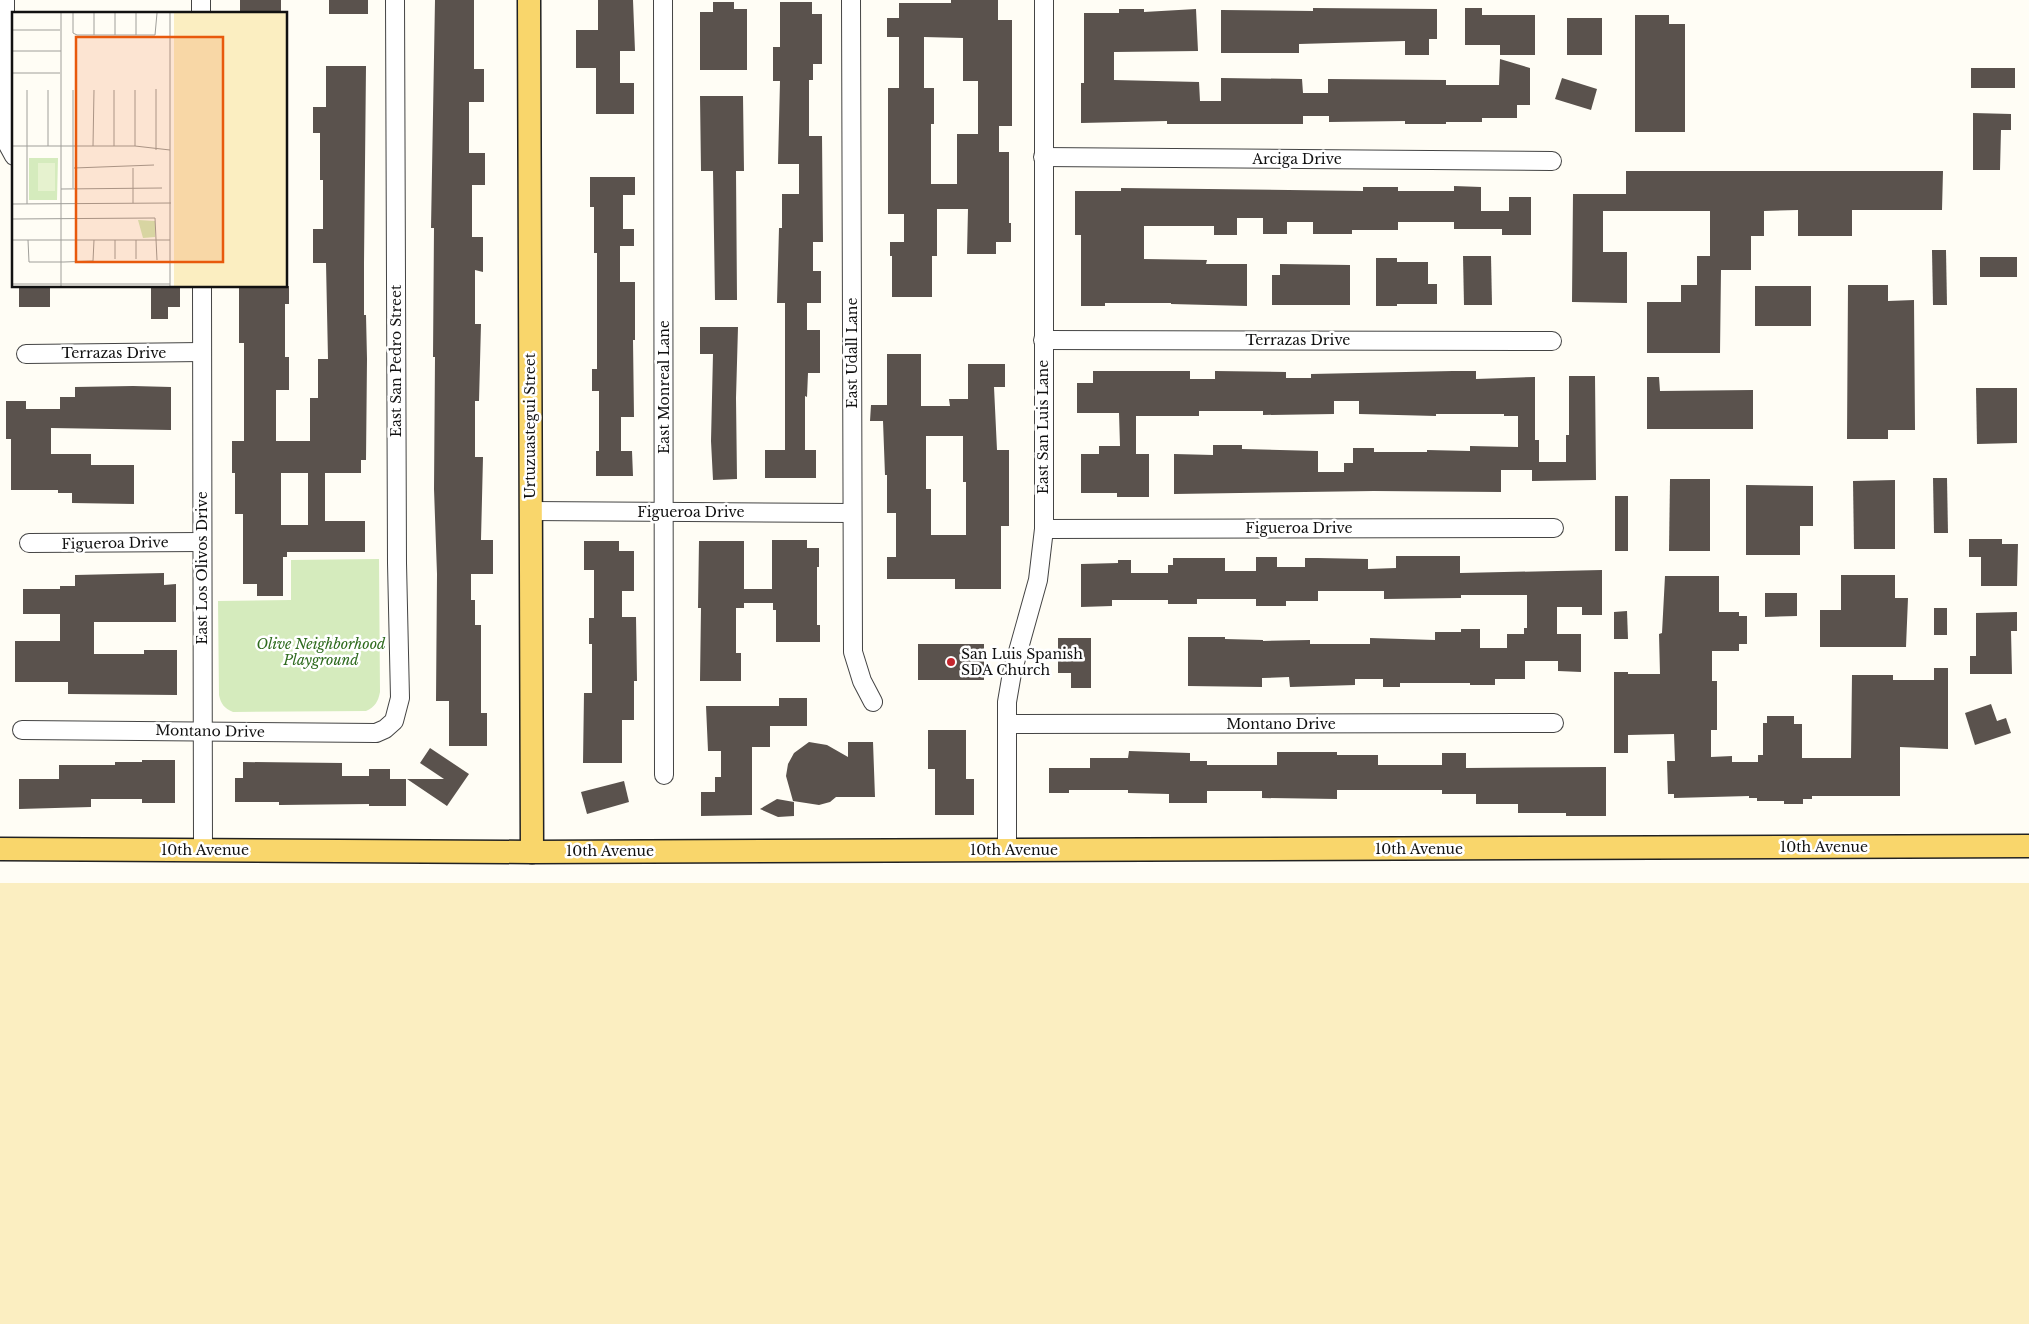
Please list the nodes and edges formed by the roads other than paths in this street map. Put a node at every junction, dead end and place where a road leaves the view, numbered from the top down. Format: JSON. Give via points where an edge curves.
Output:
{"nodes":[{"id":1,"x":5,"y":0,"type":"edge"},
{"id":2,"x":395,"y":0,"type":"edge"},
{"id":3,"x":529,"y":0,"type":"edge"},
{"id":4,"x":663,"y":0,"type":"edge"},
{"id":5,"x":851,"y":0,"type":"edge"},
{"id":6,"x":1044,"y":0,"type":"edge"},
{"id":7,"x":12,"y":152,"type":"edge"},
{"id":8,"x":1043,"y":157,"type":"junction"},
{"id":9,"x":1552,"y":161,"type":"dead end"},
{"id":10,"x":202,"y":288,"type":"edge"},
{"id":11,"x":1043,"y":340,"type":"junction"},
{"id":12,"x":1552,"y":341,"type":"dead end"},
{"id":13,"x":202,"y":352,"type":"junction"},
{"id":14,"x":26,"y":354,"type":"dead end"},
{"id":15,"x":530,"y":511,"type":"junction"},
{"id":16,"x":665,"y":512,"type":"junction"},
{"id":17,"x":852,"y":513,"type":"junction"},
{"id":18,"x":1044,"y":528,"type":"junction"},
{"id":19,"x":1554,"y":528,"type":"dead end"},
{"id":20,"x":202,"y":542,"type":"junction"},
{"id":21,"x":29,"y":543,"type":"dead end"},
{"id":22,"x":873,"y":702,"type":"dead end"},
{"id":23,"x":394,"y":721,"type":"joint"},
{"id":24,"x":1007,"y":724,"type":"junction"},
{"id":25,"x":1554,"y":724,"type":"dead end"},
{"id":26,"x":22,"y":730,"type":"dead end"},
{"id":27,"x":202,"y":731,"type":"junction"},
{"id":28,"x":664,"y":775,"type":"dead end"},
{"id":29,"x":2029,"y":846,"type":"edge"},
{"id":30,"x":0,"y":849,"type":"edge"},
{"id":31,"x":1007,"y":849,"type":"junction"},
{"id":32,"x":202,"y":850,"type":"junction"},
{"id":33,"x":532,"y":852,"type":"junction"}],
"edges":[{"from":1,"to":7,"type":"street","via":[[5,131]]},
{"from":2,"to":23,"type":"street","name":"East San Pedro Street","via":[[400,698]]},
{"from":3,"to":15,"type":"main road","name":"Urtuzuastegui Street"},
{"from":4,"to":16,"type":"street","name":"East Monreal Lane"},
{"from":5,"to":17,"type":"street","name":"East Udall Lane"},
{"from":6,"to":8,"type":"street","name":"East San Luis Lane"},
{"from":8,"to":9,"type":"street","name":"Arciga Drive"},
{"from":8,"to":11,"type":"street","name":"East San Luis Lane"},
{"from":10,"to":13,"type":"street","name":"East Los Olivos Drive"},
{"from":11,"to":12,"type":"street","name":"Terrazas Drive"},
{"from":11,"to":18,"type":"street","name":"East San Luis Lane"},
{"from":13,"to":14,"type":"street","name":"Terrazas Drive"},
{"from":13,"to":20,"type":"street","name":"East Los Olivos Drive"},
{"from":15,"to":16,"type":"street","name":"Figueroa Drive"},
{"from":15,"to":33,"type":"main road","name":"Urtuzuastegui Street"},
{"from":16,"to":17,"type":"street","name":"Figueroa Drive"},
{"from":16,"to":28,"type":"street","name":"East Monreal Lane"},
{"from":17,"to":22,"type":"street","name":"East Udall Lane","via":[[853,652]]},
{"from":18,"to":19,"type":"street","name":"Figueroa Drive"},
{"from":18,"to":24,"type":"street","name":"East San Luis Lane","via":[[1038,580],[1012,673]]},
{"from":20,"to":21,"type":"street","name":"Figueroa Drive"},
{"from":20,"to":27,"type":"street","name":"East Los Olivos Drive"},
{"from":23,"to":27,"type":"street","name":"Montano Drive","via":[[376,733]]},
{"from":24,"to":25,"type":"street","name":"Montano Drive"},
{"from":24,"to":31,"type":"street","name":"East San Luis Lane"},
{"from":26,"to":27,"type":"street","name":"Montano Drive"},
{"from":27,"to":32,"type":"street","name":"East Los Olivos Drive"},
{"from":29,"to":31,"type":"main road","name":"10th Avenue"},
{"from":30,"to":32,"type":"main road","name":"10th Avenue"},
{"from":31,"to":33,"type":"main road","name":"10th Avenue"},
{"from":32,"to":33,"type":"main road","name":"10th Avenue"}]}
